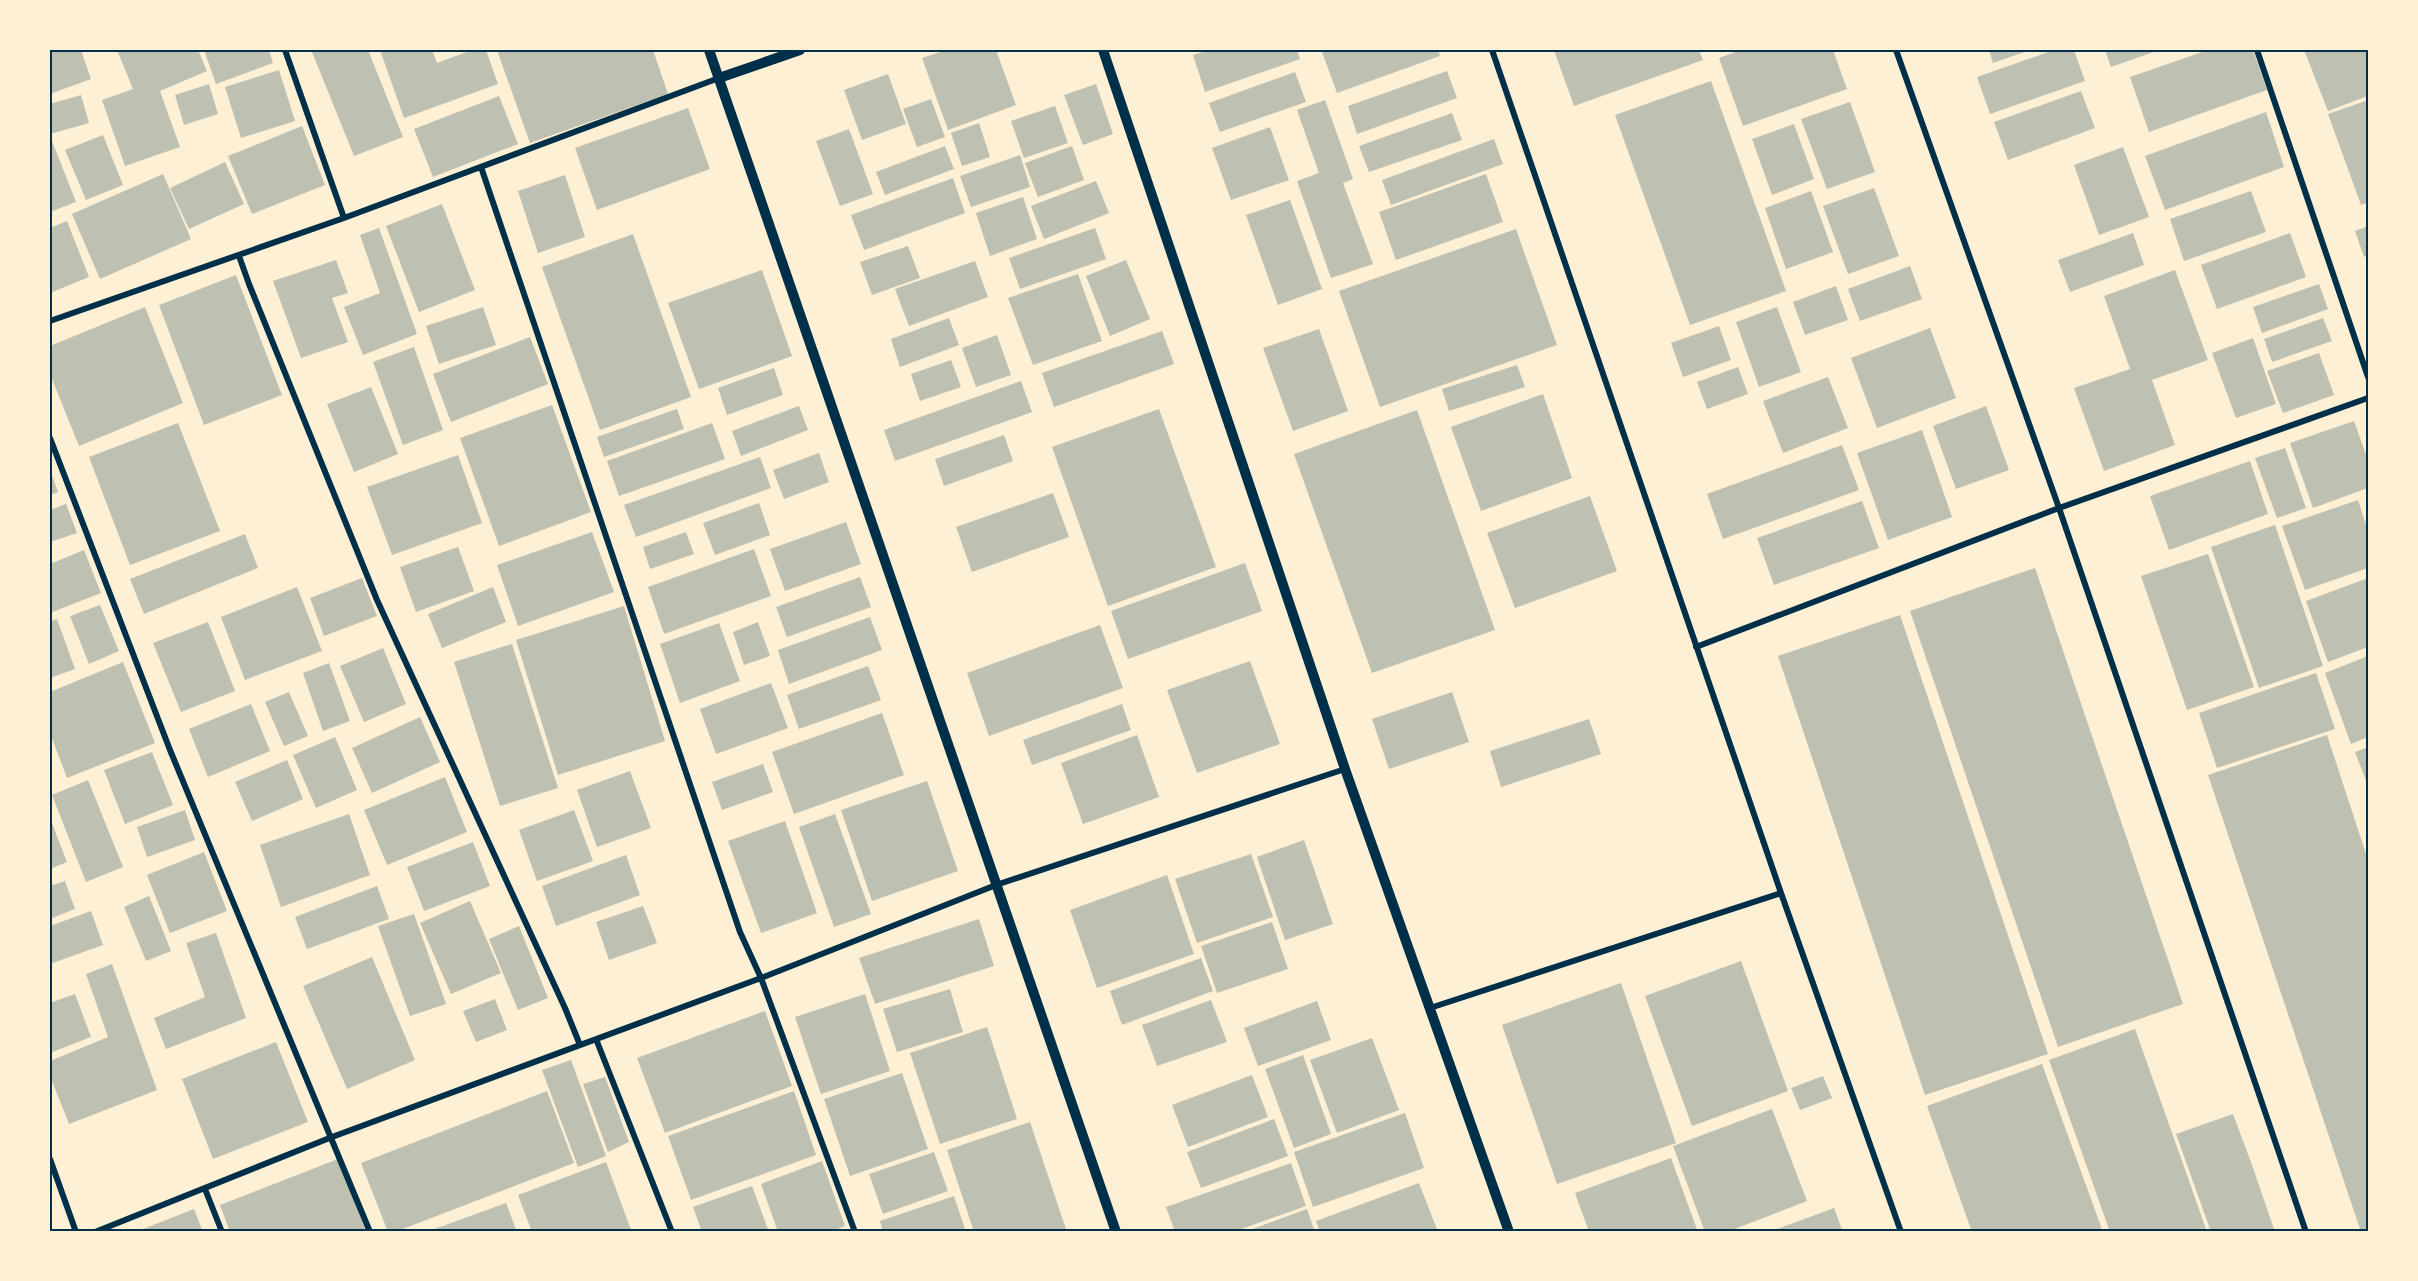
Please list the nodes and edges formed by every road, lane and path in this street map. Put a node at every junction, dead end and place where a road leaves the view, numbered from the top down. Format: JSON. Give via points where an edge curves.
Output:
{"nodes":[{"id":1,"x":285,"y":50,"type":"edge"},
{"id":2,"x":709,"y":50,"type":"edge"},
{"id":3,"x":800,"y":50,"type":"edge"},
{"id":4,"x":1103,"y":50,"type":"edge"},
{"id":5,"x":1492,"y":50,"type":"edge"},
{"id":6,"x":1896,"y":50,"type":"edge"},
{"id":7,"x":2257,"y":50,"type":"edge"},
{"id":8,"x":719,"y":78,"type":"junction"},
{"id":9,"x":481,"y":166,"type":"junction"},
{"id":10,"x":344,"y":218,"type":"junction"},
{"id":11,"x":239,"y":256,"type":"junction"},
{"id":12,"x":50,"y":321,"type":"edge"},
{"id":13,"x":2368,"y":377,"type":"edge"},
{"id":14,"x":2368,"y":398,"type":"edge"},
{"id":15,"x":50,"y":438,"type":"edge"},
{"id":16,"x":2059,"y":508,"type":"junction"},
{"id":17,"x":1696,"y":647,"type":"junction"},
{"id":18,"x":1345,"y":769,"type":"junction"},
{"id":19,"x":996,"y":885,"type":"junction"},
{"id":20,"x":1781,"y":893,"type":"junction"},
{"id":21,"x":761,"y":978,"type":"junction"},
{"id":22,"x":1430,"y":1008,"type":"junction"},
{"id":23,"x":596,"y":1039,"type":"junction"},
{"id":24,"x":580,"y":1045,"type":"junction"},
{"id":25,"x":332,"y":1137,"type":"junction"},
{"id":26,"x":50,"y":1159,"type":"edge"},
{"id":27,"x":205,"y":1189,"type":"junction"},
{"id":28,"x":76,"y":1232,"type":"edge"},
{"id":29,"x":95,"y":1232,"type":"edge"},
{"id":30,"x":222,"y":1232,"type":"edge"},
{"id":31,"x":370,"y":1232,"type":"edge"},
{"id":32,"x":672,"y":1232,"type":"edge"},
{"id":33,"x":855,"y":1232,"type":"edge"},
{"id":34,"x":1116,"y":1232,"type":"edge"},
{"id":35,"x":1509,"y":1232,"type":"edge"},
{"id":36,"x":1900,"y":1232,"type":"edge"},
{"id":37,"x":2306,"y":1232,"type":"edge"}],
"edges":[{"from":1,"to":10,"type":"street"},
{"from":2,"to":8,"type":"street"},
{"from":3,"to":8,"type":"street"},
{"from":4,"to":18,"type":"street"},
{"from":5,"to":17,"type":"street"},
{"from":6,"to":16,"type":"street"},
{"from":7,"to":13,"type":"street"},
{"from":8,"to":9,"type":"street"},
{"from":8,"to":19,"type":"street"},
{"from":9,"to":10,"type":"street"},
{"from":9,"to":21,"type":"street","via":[[740,932]]},
{"from":10,"to":11,"type":"street"},
{"from":11,"to":12,"type":"street"},
{"from":11,"to":24,"type":"street","via":[[377,600]]},
{"from":14,"to":16,"type":"street"},
{"from":15,"to":25,"type":"street","via":[[170,750]]},
{"from":16,"to":17,"type":"street"},
{"from":16,"to":37,"type":"street"},
{"from":17,"to":20,"type":"street"},
{"from":18,"to":19,"type":"street"},
{"from":18,"to":22,"type":"street"},
{"from":19,"to":21,"type":"street"},
{"from":19,"to":34,"type":"street"},
{"from":20,"to":22,"type":"street"},
{"from":20,"to":36,"type":"street"},
{"from":21,"to":23,"type":"street"},
{"from":21,"to":33,"type":"street"},
{"from":22,"to":35,"type":"street"},
{"from":23,"to":24,"type":"street"},
{"from":23,"to":32,"type":"street"},
{"from":24,"to":25,"type":"street"},
{"from":25,"to":27,"type":"street"},
{"from":25,"to":31,"type":"street"},
{"from":26,"to":28,"type":"street"},
{"from":27,"to":29,"type":"street"},
{"from":27,"to":30,"type":"street"}]}
